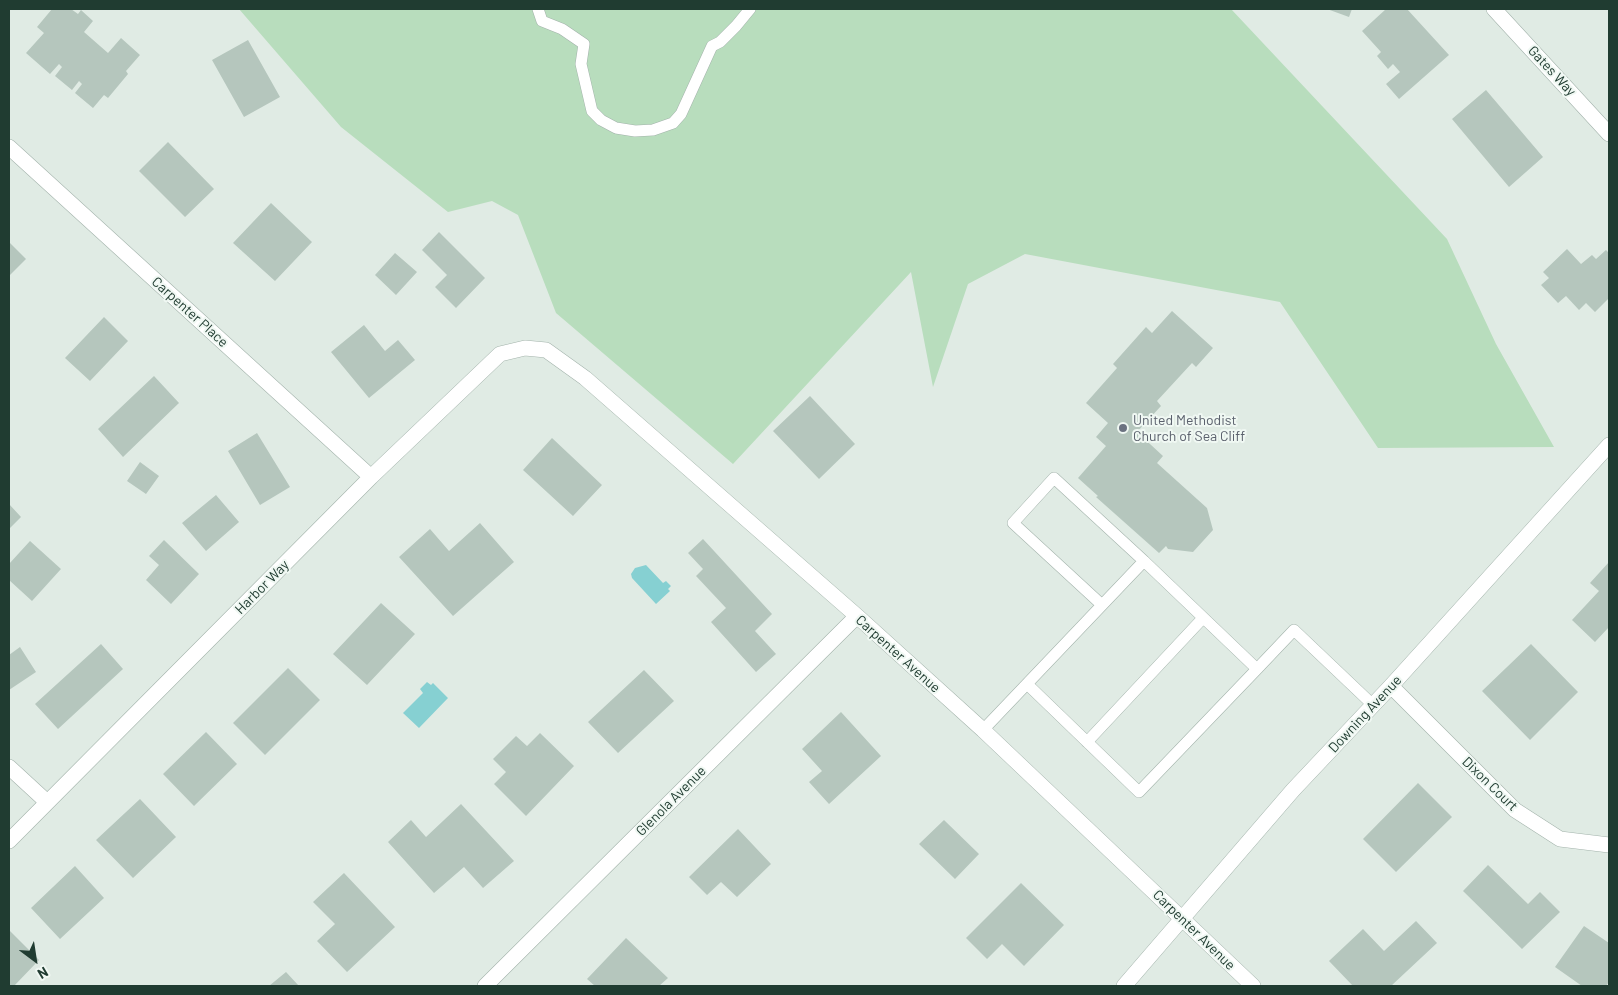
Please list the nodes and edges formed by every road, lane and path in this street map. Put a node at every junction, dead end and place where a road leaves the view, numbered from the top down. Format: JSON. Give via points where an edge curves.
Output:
{"nodes":[{"id":1,"x":538,"y":9,"type":"edge"},
{"id":2,"x":750,"y":9,"type":"edge"},
{"id":3,"x":1494,"y":9,"type":"edge"},
{"id":4,"x":1609,"y":134,"type":"edge"},
{"id":5,"x":9,"y":147,"type":"edge"},
{"id":6,"x":525,"y":348,"type":"joint"},
{"id":7,"x":1609,"y":445,"type":"edge"},
{"id":8,"x":371,"y":477,"type":"junction"},
{"id":9,"x":1144,"y":561,"type":"junction"},
{"id":10,"x":1102,"y":606,"type":"junction"},
{"id":11,"x":857,"y":616,"type":"junction"},
{"id":12,"x":1203,"y":618,"type":"junction"},
{"id":13,"x":1257,"y":669,"type":"junction"},
{"id":14,"x":1027,"y":684,"type":"junction"},
{"id":15,"x":1391,"y":686,"type":"junction"},
{"id":16,"x":1373,"y":705,"type":"junction"},
{"id":17,"x":983,"y":730,"type":"junction"},
{"id":18,"x":1087,"y":742,"type":"junction"},
{"id":19,"x":9,"y":768,"type":"edge"},
{"id":20,"x":47,"y":802,"type":"junction"},
{"id":21,"x":9,"y":841,"type":"edge"},
{"id":22,"x":1609,"y":845,"type":"edge"},
{"id":23,"x":1183,"y":919,"type":"junction"},
{"id":24,"x":485,"y":986,"type":"edge"},
{"id":25,"x":1124,"y":986,"type":"edge"},
{"id":26,"x":1253,"y":986,"type":"edge"}],
"edges":[{"from":1,"to":2,"type":"lane","via":[[542,21],[562,29],[584,44],[581,64],[592,111],[616,128],[635,131],[653,130],[673,122],[682,114],[712,46],[720,42]]},
{"from":3,"to":4,"type":"street","name":"Gates Way"},
{"from":5,"to":8,"type":"street","name":"Carpenter Place"},
{"from":6,"to":8,"type":"street","name":"Harbor Way","via":[[500,354]]},
{"from":6,"to":11,"type":"street","name":"Carpenter Avenue","via":[[546,350],[585,378]]},
{"from":7,"to":15,"type":"street","name":"Downing Avenue"},
{"from":8,"to":20,"type":"street","name":"Harbor Way"},
{"from":9,"to":10,"type":"lane"},
{"from":9,"to":10,"type":"lane","via":[[1054,478],[1013,523]]},
{"from":9,"to":12,"type":"lane"},
{"from":10,"to":14,"type":"lane"},
{"from":11,"to":17,"type":"street","name":"Carpenter Avenue"},
{"from":11,"to":24,"type":"street","name":"Glenola Avenue"},
{"from":12,"to":13,"type":"lane"},
{"from":12,"to":18,"type":"lane"},
{"from":13,"to":16,"type":"lane","via":[[1294,630]]},
{"from":13,"to":18,"type":"lane","via":[[1139,792]]},
{"from":14,"to":17,"type":"lane"},
{"from":14,"to":18,"type":"lane"},
{"from":15,"to":16,"type":"street","name":"Downing Avenue"},
{"from":15,"to":22,"type":"street","name":"Dixon Court","via":[[1515,810],[1560,839]]},
{"from":16,"to":23,"type":"street","name":"Downing Avenue","via":[[1293,790]]},
{"from":17,"to":23,"type":"street","name":"Carpenter Avenue"},
{"from":19,"to":20,"type":"street"},
{"from":20,"to":21,"type":"street","name":"Harbor Way"},
{"from":23,"to":25,"type":"street","name":"Downing Avenue"},
{"from":23,"to":26,"type":"street","name":"Carpenter Avenue"}]}
